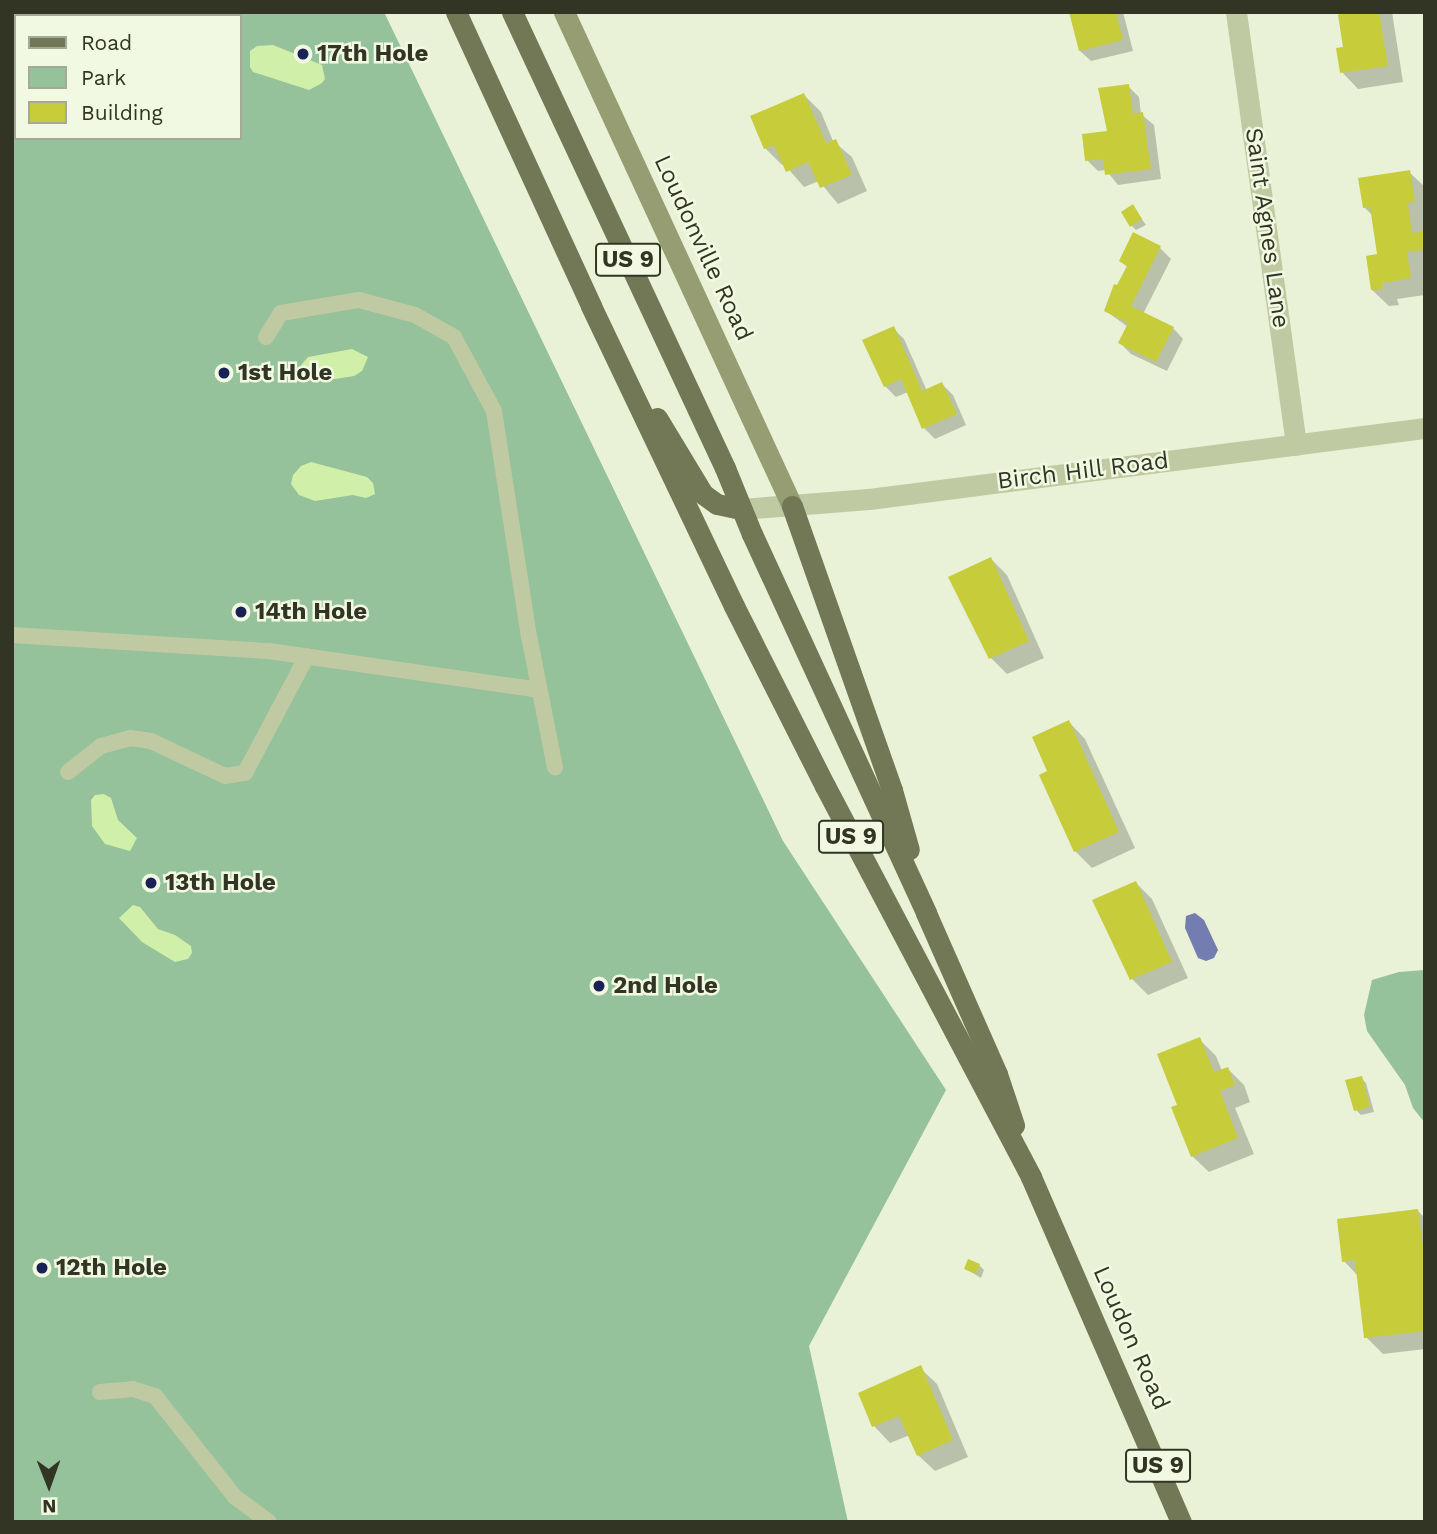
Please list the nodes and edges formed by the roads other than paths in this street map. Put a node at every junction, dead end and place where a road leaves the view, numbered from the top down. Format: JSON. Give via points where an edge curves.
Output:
{"nodes":[{"id":1,"x":456,"y":12,"type":"edge"},
{"id":2,"x":512,"y":12,"type":"edge"},
{"id":3,"x":564,"y":12,"type":"edge"},
{"id":4,"x":1236,"y":12,"type":"edge"},
{"id":5,"x":591,"y":306,"type":"junction"},
{"id":6,"x":266,"y":337,"type":"dead end"},
{"id":7,"x":1425,"y":428,"type":"edge"},
{"id":8,"x":1296,"y":445,"type":"junction"},
{"id":9,"x":792,"y":506,"type":"junction"},
{"id":10,"x":741,"y":509,"type":"junction"},
{"id":11,"x":12,"y":635,"type":"edge"},
{"id":12,"x":307,"y":656,"type":"junction"},
{"id":13,"x":540,"y":690,"type":"junction"},
{"id":14,"x":555,"y":767,"type":"dead end"},
{"id":15,"x":68,"y":772,"type":"dead end"},
{"id":16,"x":926,"y":913,"type":"junction"},
{"id":17,"x":1031,"y":1177,"type":"junction"},
{"id":18,"x":100,"y":1392,"type":"dead end"},
{"id":19,"x":269,"y":1522,"type":"edge"},
{"id":20,"x":1181,"y":1522,"type":"edge"}],
"edges":[{"from":1,"to":5,"type":"main road","number":"US 9"},
{"from":2,"to":10,"type":"main road","number":"US 9"},
{"from":3,"to":9,"type":"main road","name":"Loudonville Road"},
{"from":4,"to":8,"type":"street","name":"Saint Agnes Lane"},
{"from":5,"to":10,"type":"main road","via":[[698,489],[717,504]]},
{"from":5,"to":17,"type":"main road","number":"US 9","via":[[777,691]]},
{"from":6,"to":13,"type":"lane","via":[[281,313],[359,300],[415,315],[454,337],[494,411]]},
{"from":7,"to":8,"type":"street","name":"Birch Hill Road"},
{"from":8,"to":9,"type":"street","name":"Birch Hill Road"},
{"from":9,"to":10,"type":"street","name":"Birch Hill Road"},
{"from":9,"to":16,"type":"main road","via":[[892,790]]},
{"from":10,"to":16,"type":"main road","number":"US 9"},
{"from":11,"to":12,"type":"lane"},
{"from":12,"to":13,"type":"lane"},
{"from":12,"to":15,"type":"lane","via":[[245,773],[225,776],[151,741],[130,738],[101,746]]},
{"from":13,"to":14,"type":"lane"},
{"from":16,"to":17,"type":"main road","number":"US 9","via":[[997,1074]]},
{"from":17,"to":20,"type":"main road","name":"Loudon Road","number":"US 9"},
{"from":18,"to":19,"type":"lane","via":[[133,1389],[155,1396],[235,1497]]}]}
